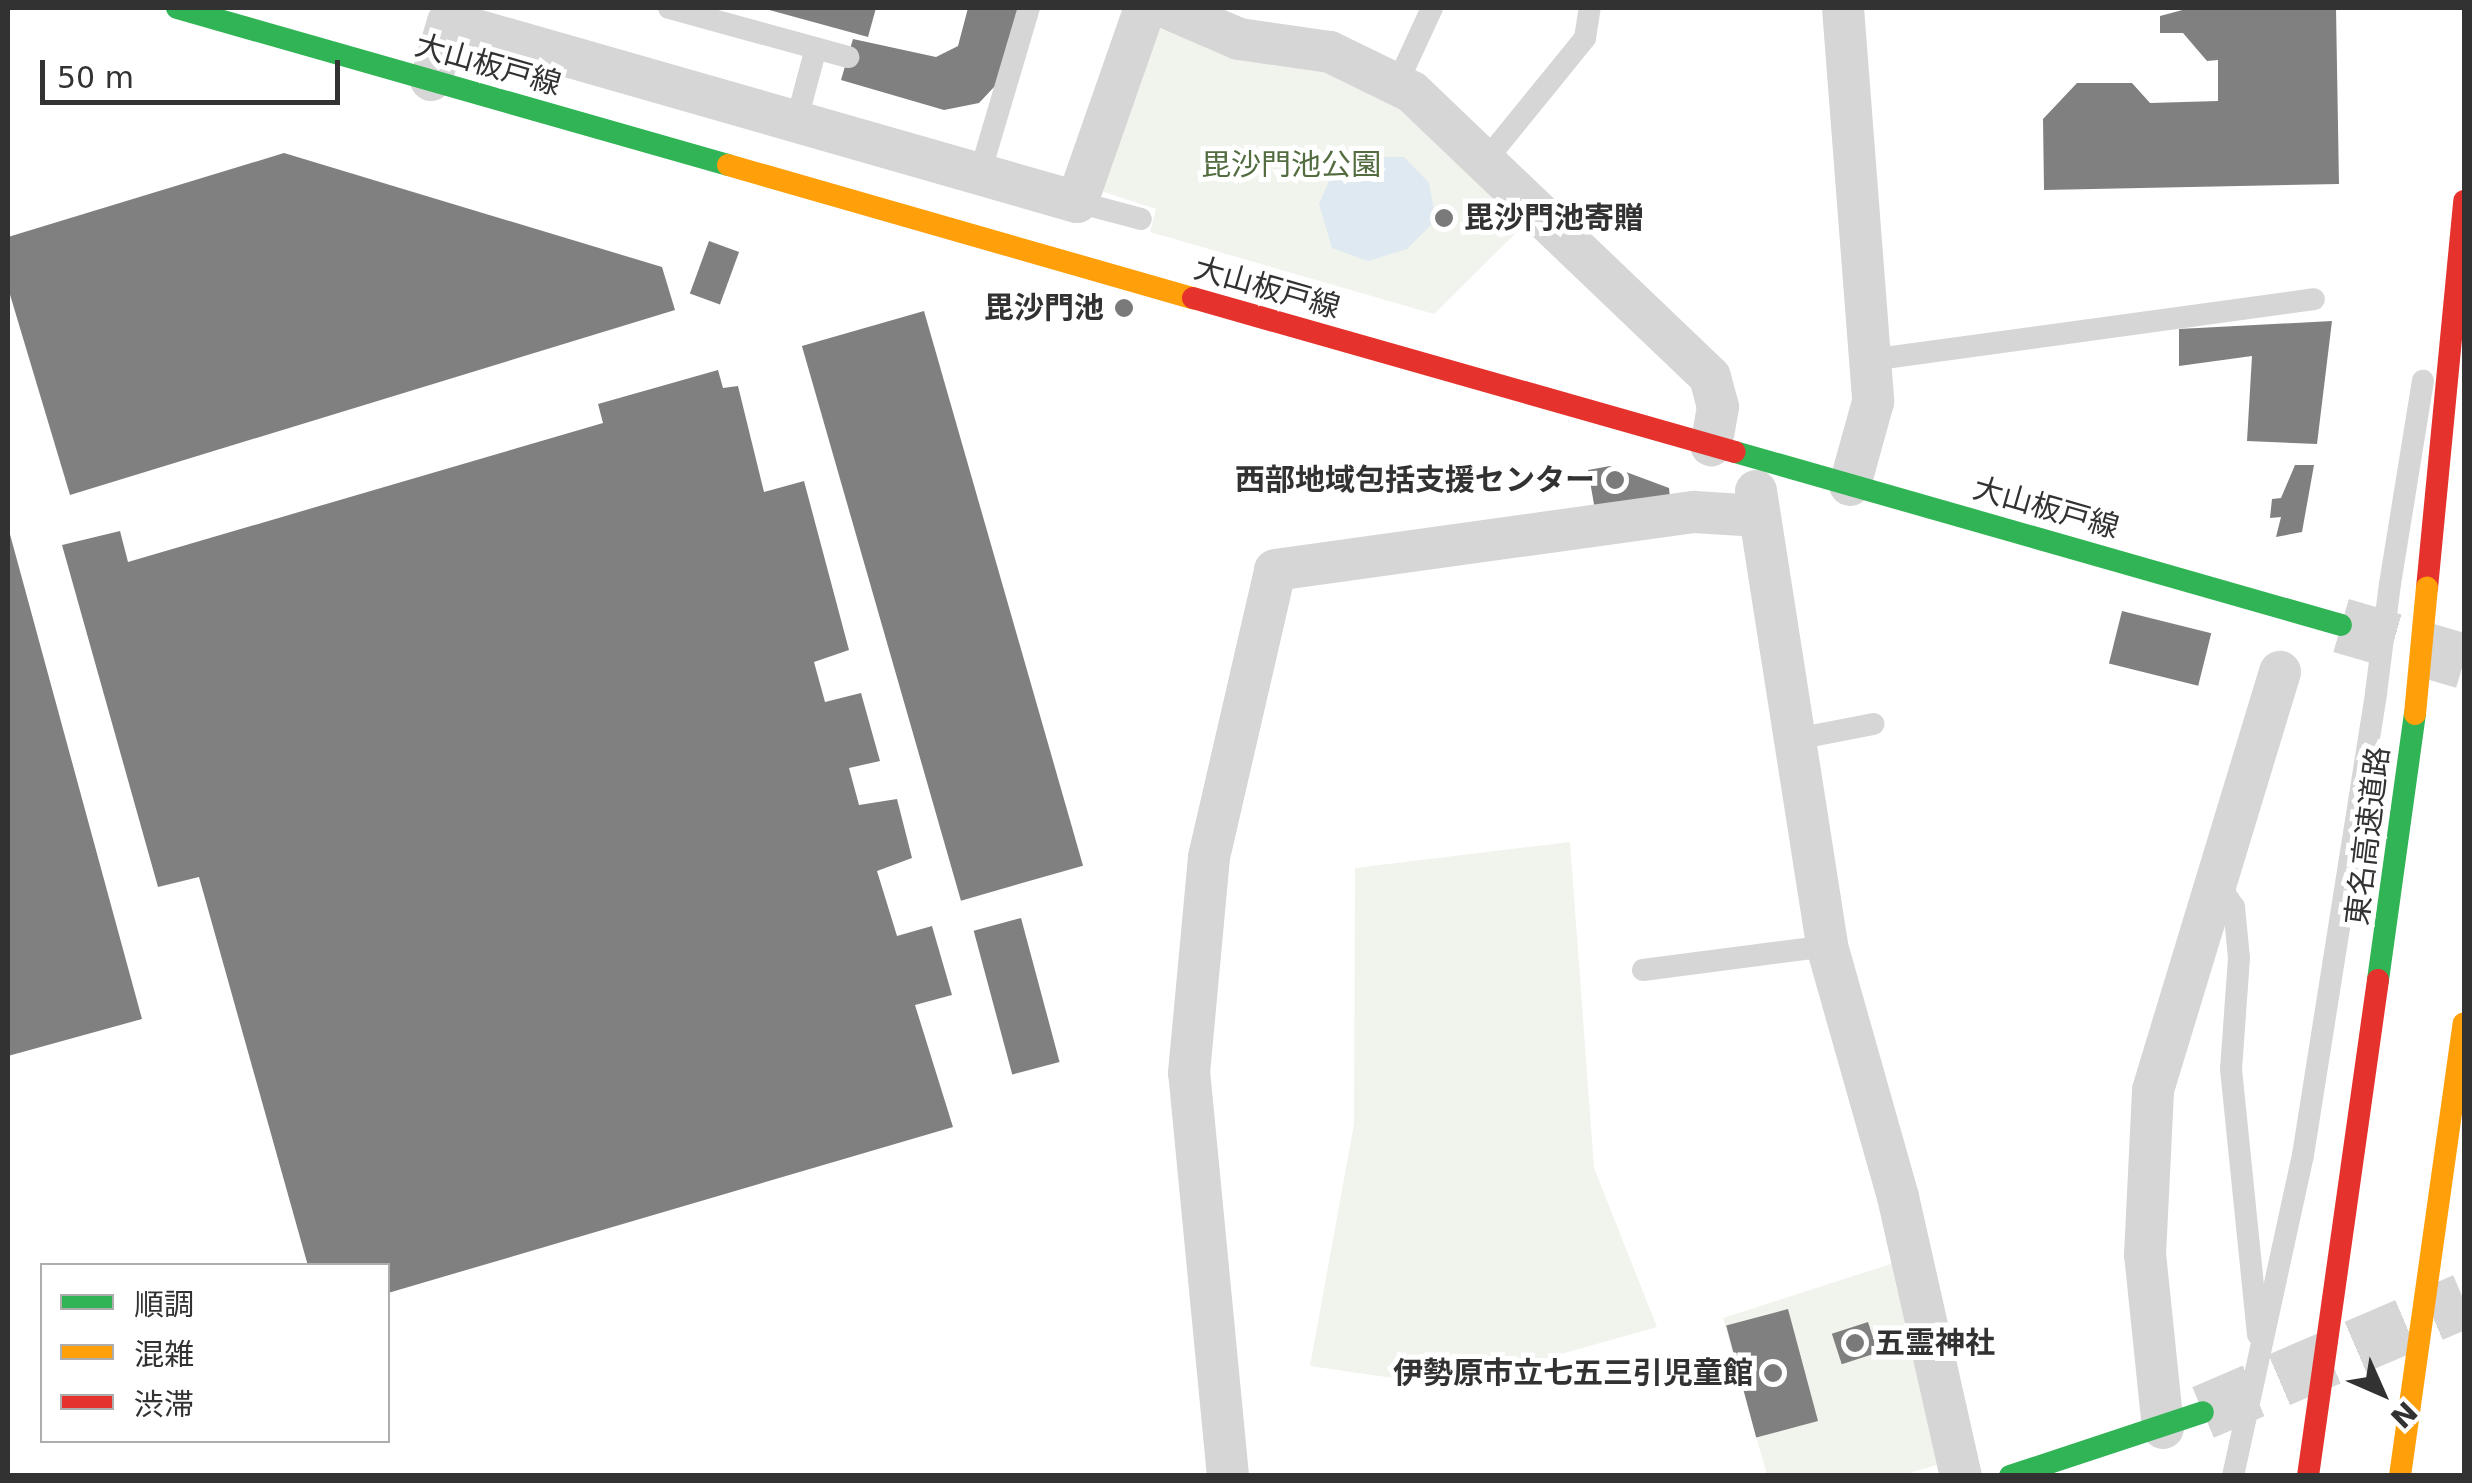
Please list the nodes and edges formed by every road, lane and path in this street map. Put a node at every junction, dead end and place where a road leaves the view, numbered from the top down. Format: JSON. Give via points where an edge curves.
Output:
{"nodes":[{"id":1,"x":177,"y":8,"type":"edge"},
{"id":2,"x":669,"y":8,"type":"edge"},
{"id":3,"x":1029,"y":8,"type":"edge"},
{"id":4,"x":1145,"y":8,"type":"edge"},
{"id":5,"x":1167,"y":8,"type":"edge"},
{"id":6,"x":1432,"y":8,"type":"edge"},
{"id":7,"x":1590,"y":8,"type":"edge"},
{"id":8,"x":1843,"y":8,"type":"edge"},
{"id":9,"x":816,"y":48,"type":"junction"},
{"id":10,"x":848,"y":57,"type":"dead end"},
{"id":11,"x":431,"y":80,"type":"junction"},
{"id":12,"x":1396,"y":86,"type":"junction"},
{"id":13,"x":796,"y":119,"type":"junction"},
{"id":14,"x":1486,"y":160,"type":"junction"},
{"id":15,"x":980,"y":174,"type":"junction"},
{"id":16,"x":2464,"y":182,"type":"edge"},
{"id":17,"x":2464,"y":201,"type":"edge"},
{"id":18,"x":1077,"y":202,"type":"junction"},
{"id":19,"x":1141,"y":219,"type":"dead end"},
{"id":20,"x":2314,"y":299,"type":"dead end"},
{"id":21,"x":1870,"y":360,"type":"junction"},
{"id":22,"x":1730,"y":450,"type":"junction"},
{"id":23,"x":1850,"y":485,"type":"junction"},
{"id":24,"x":1759,"y":516,"type":"junction"},
{"id":25,"x":2341,"y":624,"type":"tunnel mouth"},
{"id":26,"x":2280,"y":672,"type":"dead end"},
{"id":27,"x":1873,"y":724,"type":"dead end"},
{"id":28,"x":1792,"y":740,"type":"junction"},
{"id":29,"x":2219,"y":885,"type":"junction"},
{"id":30,"x":1827,"y":946,"type":"junction"},
{"id":31,"x":1644,"y":970,"type":"dead end"},
{"id":32,"x":2464,"y":1024,"type":"edge"},
{"id":33,"x":2260,"y":1358,"type":"junction"},
{"id":34,"x":2203,"y":1412,"type":"tunnel mouth"},
{"id":35,"x":2163,"y":1428,"type":"junction"},
{"id":36,"x":1228,"y":1476,"type":"edge"},
{"id":37,"x":1961,"y":1476,"type":"edge"},
{"id":38,"x":2010,"y":1476,"type":"edge"},
{"id":39,"x":2232,"y":1476,"type":"edge"},
{"id":40,"x":2308,"y":1476,"type":"edge"},
{"id":41,"x":2400,"y":1476,"type":"edge"}],
"edges":[{"from":1,"to":11,"type":"main road","name":"大山板戸線"},
{"from":2,"to":9,"type":"lane"},
{"from":3,"to":15,"type":"lane"},
{"from":4,"to":18,"type":"street"},
{"from":5,"to":12,"type":"street","via":[[1240,39],[1330,52]]},
{"from":6,"to":12,"type":"lane"},
{"from":7,"to":14,"type":"lane","via":[[1585,38]]},
{"from":8,"to":21,"type":"street"},
{"from":9,"to":10,"type":"lane"},
{"from":9,"to":13,"type":"lane"},
{"from":11,"to":13,"type":"street","via":[[448,22]]},
{"from":11,"to":22,"type":"main road","name":"大山板戸線"},
{"from":12,"to":14,"type":"street"},
{"from":13,"to":15,"type":"street"},
{"from":14,"to":22,"type":"street","via":[[1710,376]]},
{"from":15,"to":18,"type":"street"},
{"from":16,"to":33,"type":"lane","bridge":true,"via":[[2400,490],[2376,693],[2303,1154]]},
{"from":17,"to":40,"type":"main road","name":"東名高速道路","bridge":true,"via":[[2414,714]]},
{"from":18,"to":19,"type":"lane"},
{"from":20,"to":21,"type":"lane"},
{"from":21,"to":23,"type":"street","via":[[1873,402]]},
{"from":22,"to":23,"type":"main road","name":"大山板戸線"},
{"from":22,"to":24,"type":"street"},
{"from":23,"to":25,"type":"main road","name":"大山板戸線"},
{"from":24,"to":28,"type":"street"},
{"from":24,"to":36,"type":"street","via":[[1694,512],[1275,570],[1209,857],[1189,1073]]},
{"from":26,"to":29,"type":"street"},
{"from":27,"to":28,"type":"lane"},
{"from":28,"to":30,"type":"street"},
{"from":29,"to":33,"type":"lane","via":[[2234,907],[2239,958],[2232,1069]]},
{"from":29,"to":35,"type":"street","via":[[2178,990],[2153,1090],[2146,1255]]},
{"from":30,"to":31,"type":"lane"},
{"from":30,"to":37,"type":"street","via":[[1898,1197]]},
{"from":32,"to":41,"type":"main road"},
{"from":33,"to":39,"type":"lane"},
{"from":34,"to":35,"type":"main road"},
{"from":35,"to":38,"type":"main road"}]}
